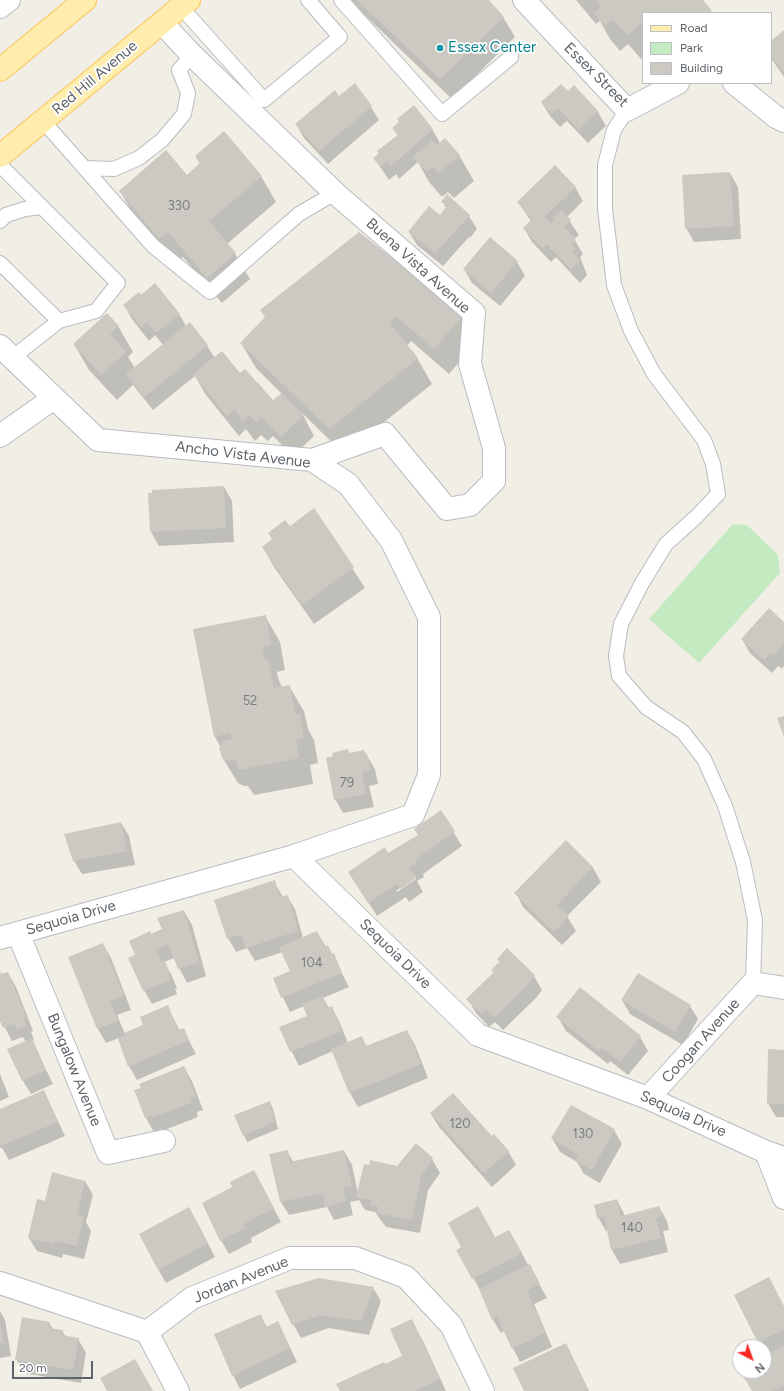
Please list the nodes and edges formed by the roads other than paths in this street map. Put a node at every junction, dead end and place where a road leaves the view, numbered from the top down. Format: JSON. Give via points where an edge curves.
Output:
{"nodes":[{"id":1,"x":9,"y":0,"type":"edge"},
{"id":2,"x":85,"y":0,"type":"edge"},
{"id":3,"x":308,"y":0,"type":"edge"},
{"id":4,"x":341,"y":0,"type":"edge"},
{"id":5,"x":524,"y":0,"type":"edge"},
{"id":6,"x":185,"y":3,"type":"edge"},
{"id":7,"x":0,"y":7,"type":"edge"},
{"id":8,"x":162,"y":23,"type":"junction"},
{"id":9,"x":192,"y":55,"type":"junction"},
{"id":10,"x":511,"y":57,"type":"dead end"},
{"id":11,"x":0,"y":70,"type":"edge"},
{"id":12,"x":676,"y":84,"type":"edge"},
{"id":13,"x":735,"y":84,"type":"edge"},
{"id":14,"x":627,"y":110,"type":"junction"},
{"id":15,"x":43,"y":121,"type":"junction"},
{"id":16,"x":784,"y":121,"type":"edge"},
{"id":17,"x":0,"y":156,"type":"edge"},
{"id":18,"x":0,"y":165,"type":"edge"},
{"id":19,"x":85,"y":168,"type":"junction"},
{"id":20,"x":335,"y":193,"type":"junction"},
{"id":21,"x":42,"y":207,"type":"junction"},
{"id":22,"x":0,"y":221,"type":"edge"},
{"id":23,"x":0,"y":263,"type":"edge"},
{"id":24,"x":59,"y":321,"type":"junction"},
{"id":25,"x":6,"y":352,"type":"edge"},
{"id":26,"x":54,"y":398,"type":"junction"},
{"id":27,"x":0,"y":436,"type":"edge"},
{"id":28,"x":312,"y":460,"type":"junction"},
{"id":29,"x":294,"y":856,"type":"junction"},
{"id":30,"x":9,"y":935,"type":"edge"},
{"id":31,"x":753,"y":983,"type":"junction"},
{"id":32,"x":784,"y":988,"type":"edge"},
{"id":33,"x":648,"y":1098,"type":"junction"},
{"id":34,"x":164,"y":1141,"type":"dead end"},
{"id":35,"x":775,"y":1155,"type":"edge"},
{"id":36,"x":784,"y":1198,"type":"edge"},
{"id":37,"x":0,"y":1283,"type":"edge"},
{"id":38,"x":147,"y":1332,"type":"junction"},
{"id":39,"x":178,"y":1391,"type":"edge"},
{"id":40,"x":482,"y":1391,"type":"edge"}],
"edges":[{"from":1,"to":7,"type":"street"},
{"from":2,"to":11,"type":"main road"},
{"from":3,"to":6,"type":"lane","via":[[340,37],[264,100]]},
{"from":4,"to":10,"type":"lane","via":[[442,114]]},
{"from":5,"to":14,"type":"street","name":"Essex Street"},
{"from":6,"to":8,"type":"main road","name":"Red Hill Avenue"},
{"from":8,"to":9,"type":"street","name":"Buena Vista Avenue"},
{"from":8,"to":15,"type":"main road","name":"Red Hill Avenue"},
{"from":9,"to":19,"type":"lane","via":[[179,70],[188,93],[184,114],[162,140],[139,158],[114,169]]},
{"from":9,"to":20,"type":"street","name":"Buena Vista Avenue"},
{"from":12,"to":14,"type":"street","name":"Essex Street"},
{"from":13,"to":16,"type":"street"},
{"from":14,"to":31,"type":"lane","via":[[614,130],[605,165],[605,209],[614,285],[632,331],[654,374],[704,440],[713,464],[718,494],[666,544],[621,624],[616,656],[619,676],[646,707],[683,732],[704,759],[725,806],[743,862],[755,920]]},
{"from":15,"to":17,"type":"main road","name":"Red Hill Avenue"},
{"from":15,"to":19,"type":"lane"},
{"from":18,"to":21,"type":"lane"},
{"from":19,"to":20,"type":"lane","via":[[153,246],[210,292],[299,214]]},
{"from":20,"to":28,"type":"street","name":"Buena Vista Avenue","via":[[474,313],[470,364],[494,448],[494,481],[470,505],[448,509],[386,434]]},
{"from":21,"to":22,"type":"lane","via":[[6,215]]},
{"from":21,"to":24,"type":"lane","via":[[118,283],[96,311]]},
{"from":23,"to":24,"type":"lane"},
{"from":24,"to":25,"type":"lane"},
{"from":25,"to":26,"type":"street","name":"Ancho Vista Avenue"},
{"from":26,"to":27,"type":"street"},
{"from":26,"to":28,"type":"street","name":"Ancho Vista Avenue","via":[[98,440]]},
{"from":28,"to":29,"type":"street","name":"Ancho Vista Avenue","via":[[348,484],[391,540],[429,617],[429,775],[413,815]]},
{"from":29,"to":30,"type":"street","name":"Sequoia Drive"},
{"from":29,"to":33,"type":"street","name":"Sequoia Drive","via":[[478,1035]]},
{"from":30,"to":34,"type":"street","name":"Bungalow Avenue","via":[[108,1153]]},
{"from":31,"to":32,"type":"street"},
{"from":31,"to":33,"type":"street","name":"Coogan Avenue"},
{"from":33,"to":35,"type":"street","name":"Sequoia Drive"},
{"from":35,"to":36,"type":"street"},
{"from":37,"to":38,"type":"street"},
{"from":38,"to":39,"type":"street"},
{"from":38,"to":40,"type":"street","name":"Jordan Avenue","via":[[192,1298],[290,1258],[355,1258],[406,1277],[451,1325]]}]}
